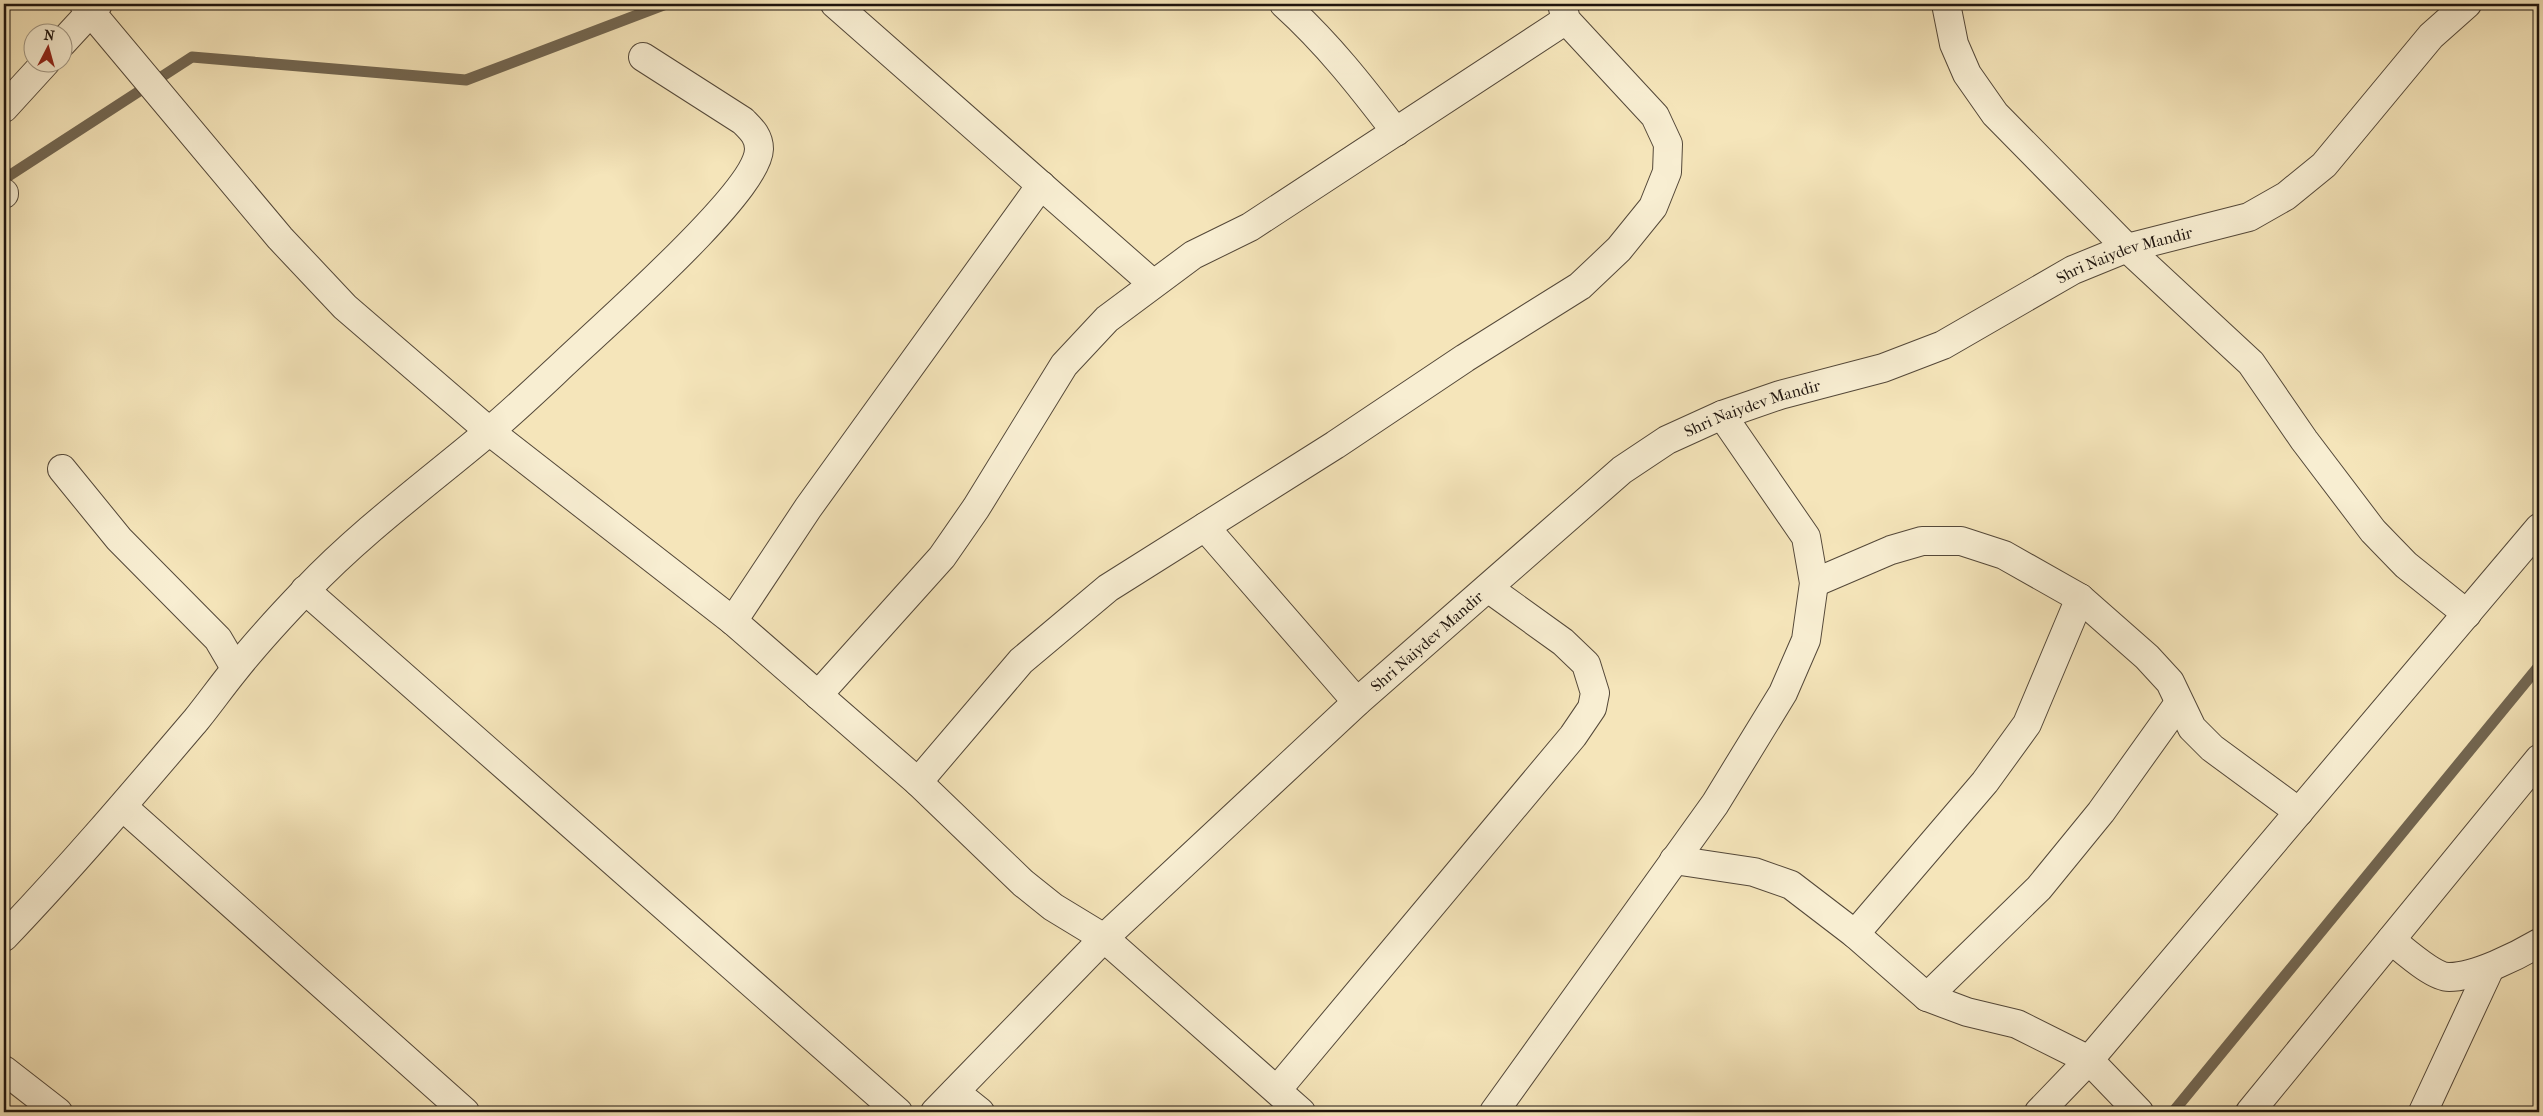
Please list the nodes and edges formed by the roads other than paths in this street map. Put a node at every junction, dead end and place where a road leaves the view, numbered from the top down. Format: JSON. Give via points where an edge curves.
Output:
{"nodes":[{"id":1,"x":835,"y":4,"type":"edge"},
{"id":2,"x":1284,"y":4,"type":"edge"},
{"id":3,"x":1946,"y":4,"type":"edge"},
{"id":4,"x":2467,"y":4,"type":"edge"},
{"id":5,"x":93,"y":10,"type":"edge"},
{"id":6,"x":1564,"y":12,"type":"edge"},
{"id":7,"x":72,"y":32,"type":"edge"},
{"id":8,"x":643,"y":57,"type":"dead end"},
{"id":9,"x":37,"y":72,"type":"edge"},
{"id":10,"x":4,"y":108,"type":"edge"},
{"id":11,"x":1396,"y":132,"type":"junction"},
{"id":12,"x":1041,"y":185,"type":"junction"},
{"id":13,"x":2127,"y":248,"type":"junction"},
{"id":14,"x":1152,"y":284,"type":"junction"},
{"id":15,"x":1722,"y":415,"type":"junction"},
{"id":16,"x":489,"y":431,"type":"junction"},
{"id":17,"x":62,"y":469,"type":"dead end"},
{"id":18,"x":1205,"y":527,"type":"junction"},
{"id":19,"x":2539,"y":528,"type":"edge"},
{"id":20,"x":1814,"y":583,"type":"junction"},
{"id":21,"x":1488,"y":588,"type":"junction"},
{"id":22,"x":305,"y":590,"type":"junction"},
{"id":23,"x":2080,"y":598,"type":"junction"},
{"id":24,"x":2467,"y":614,"type":"junction"},
{"id":25,"x":733,"y":621,"type":"junction"},
{"id":26,"x":236,"y":668,"type":"junction"},
{"id":27,"x":818,"y":695,"type":"junction"},
{"id":28,"x":1357,"y":702,"type":"junction"},
{"id":29,"x":2179,"y":704,"type":"junction"},
{"id":30,"x":2539,"y":759,"type":"edge"},
{"id":31,"x":918,"y":782,"type":"junction"},
{"id":32,"x":123,"y":807,"type":"junction"},
{"id":33,"x":2299,"y":812,"type":"junction"},
{"id":34,"x":1674,"y":860,"type":"junction"},
{"id":35,"x":6,"y":931,"type":"edge"},
{"id":36,"x":1855,"y":934,"type":"junction"},
{"id":37,"x":1104,"y":938,"type":"junction"},
{"id":38,"x":2391,"y":940,"type":"junction"},
{"id":39,"x":2539,"y":943,"type":"edge"},
{"id":40,"x":2490,"y":968,"type":"junction"},
{"id":41,"x":1928,"y":997,"type":"junction"},
{"id":42,"x":2089,"y":1060,"type":"junction"},
{"id":43,"x":4,"y":1070,"type":"edge"},
{"id":44,"x":1277,"y":1090,"type":"junction"},
{"id":45,"x":955,"y":1092,"type":"junction"},
{"id":46,"x":58,"y":1112,"type":"edge"},
{"id":47,"x":465,"y":1112,"type":"edge"},
{"id":48,"x":898,"y":1112,"type":"edge"},
{"id":49,"x":935,"y":1112,"type":"edge"},
{"id":50,"x":980,"y":1112,"type":"edge"},
{"id":51,"x":1302,"y":1112,"type":"edge"},
{"id":52,"x":1494,"y":1112,"type":"edge"},
{"id":53,"x":2039,"y":1112,"type":"edge"},
{"id":54,"x":2139,"y":1112,"type":"edge"},
{"id":55,"x":2250,"y":1112,"type":"edge"},
{"id":56,"x":2423,"y":1112,"type":"edge"}],
"edges":[{"from":1,"to":12,"type":"street"},
{"from":2,"to":11,"type":"street","via":[[1349,70]]},
{"from":3,"to":13,"type":"street","via":[[1954,44],[1967,74],[1995,114]]},
{"from":4,"to":13,"type":"street","name":"Shri Naiydev Mandir","via":[[2431,36],[2324,165],[2286,196],[2249,217]]},
{"from":5,"to":7,"type":"street"},
{"from":5,"to":16,"type":"street","via":[[280,238],[345,307]]},
{"from":6,"to":11,"type":"street"},
{"from":6,"to":18,"type":"street","via":[[1655,116],[1668,144],[1668,172],[1653,207],[1619,249],[1580,286]]},
{"from":8,"to":16,"type":"street","via":[[743,121],[756,135],[759,149],[756,162],[719,214],[645,289]]},
{"from":9,"to":10,"type":"street"},
{"from":11,"to":14,"type":"street","via":[[1250,227],[1193,255]]},
{"from":12,"to":14,"type":"street"},
{"from":12,"to":25,"type":"street","via":[[808,508]]},
{"from":13,"to":15,"type":"street","name":"Shri Naiydev Mandir","via":[[2073,270],[1943,345],[1883,368],[1780,395]]},
{"from":13,"to":24,"type":"street","via":[[2250,363],[2373,531],[2406,565]]},
{"from":14,"to":27,"type":"street","via":[[1107,319],[1064,365],[942,557]]},
{"from":15,"to":20,"type":"street","via":[[1806,537]]},
{"from":15,"to":21,"type":"street","name":"Shri Naiydev Mandir","via":[[1667,440],[1622,470]]},
{"from":16,"to":22,"type":"street","via":[[335,560]]},
{"from":16,"to":25,"type":"street"},
{"from":17,"to":26,"type":"street","via":[[119,539],[218,639]]},
{"from":18,"to":28,"type":"street"},
{"from":18,"to":31,"type":"street","via":[[1108,588],[1020,661]]},
{"from":19,"to":24,"type":"street"},
{"from":20,"to":23,"type":"street","via":[[1891,550],[1922,541],[1961,541],[2004,555]]},
{"from":20,"to":34,"type":"street","via":[[1806,640],[1783,694],[1715,804]]},
{"from":21,"to":28,"type":"street","name":"Shri Naiydev Mandir"},
{"from":21,"to":44,"type":"street","via":[[1563,642],[1586,664],[1595,693],[1592,708],[1573,736]]},
{"from":22,"to":26,"type":"street"},
{"from":22,"to":48,"type":"street"},
{"from":23,"to":29,"type":"street","via":[[2170,682]]},
{"from":23,"to":36,"type":"street","via":[[2027,724],[1985,782]]},
{"from":24,"to":33,"type":"street"},
{"from":25,"to":27,"type":"street"},
{"from":26,"to":32,"type":"street"},
{"from":27,"to":31,"type":"street"},
{"from":28,"to":37,"type":"street","name":"Shri Naiydev Mandir"},
{"from":29,"to":33,"type":"street","via":[[2192,728],[2212,748]]},
{"from":29,"to":41,"type":"street","via":[[2101,812],[2039,888]]},
{"from":30,"to":38,"type":"street"},
{"from":31,"to":37,"type":"street","via":[[1023,883],[1053,907]]},
{"from":32,"to":35,"type":"street","via":[[54,885]]},
{"from":32,"to":47,"type":"street"},
{"from":33,"to":42,"type":"street"},
{"from":34,"to":36,"type":"street","via":[[1754,872],[1791,885]]},
{"from":34,"to":52,"type":"street"},
{"from":36,"to":41,"type":"street"},
{"from":37,"to":44,"type":"street"},
{"from":37,"to":45,"type":"street","name":"Shri Naiydev Mandir"},
{"from":38,"to":40,"type":"street","via":[[2426,966],[2448,977]]},
{"from":38,"to":55,"type":"street"},
{"from":39,"to":40,"type":"street"},
{"from":40,"to":56,"type":"street"},
{"from":41,"to":42,"type":"street","via":[[1967,1012],[2017,1024]]},
{"from":42,"to":53,"type":"street"},
{"from":42,"to":54,"type":"street"},
{"from":43,"to":46,"type":"street"},
{"from":44,"to":51,"type":"street"},
{"from":45,"to":49,"type":"street","name":"Shri Naiydev Mandir"},
{"from":45,"to":50,"type":"street"}]}
